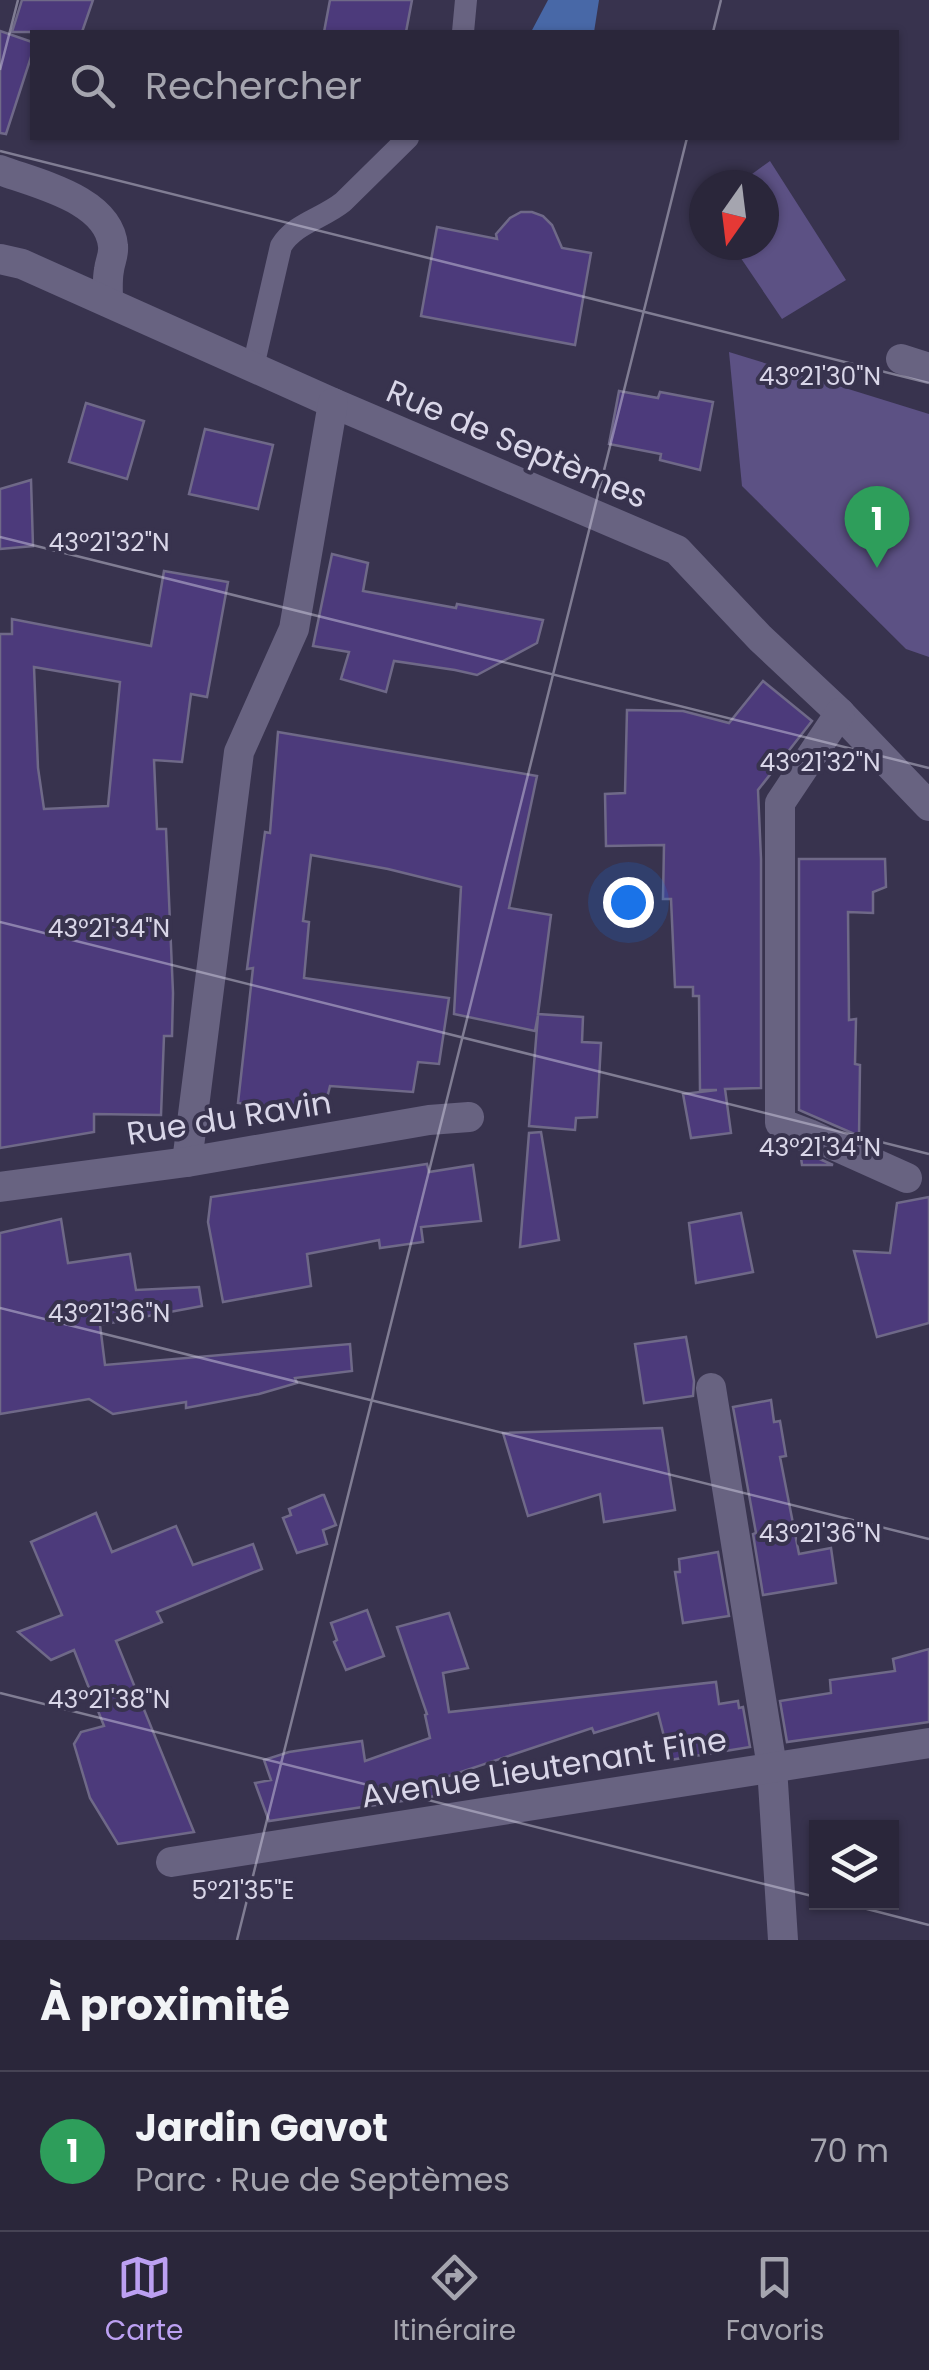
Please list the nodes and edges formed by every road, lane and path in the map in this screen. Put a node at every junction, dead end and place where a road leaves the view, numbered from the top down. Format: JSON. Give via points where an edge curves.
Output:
{"nodes":[{"id":1,"x":466,"y":0,"type":"edge"},
{"id":2,"x":462,"y":30,"type":"edge"},
{"id":3,"x":406,"y":140,"type":"edge"},
{"id":4,"x":0,"y":170,"type":"edge"},
{"id":5,"x":0,"y":259,"type":"edge"},
{"id":6,"x":108,"y":302,"type":"junction"},
{"id":7,"x":253,"y":367,"type":"junction"},
{"id":8,"x":333,"y":403,"type":"junction"},
{"id":9,"x":840,"y":713,"type":"junction"},
{"id":10,"x":929,"y":806,"type":"edge"},
{"id":11,"x":469,"y":1117,"type":"dead end"},
{"id":12,"x":187,"y":1162,"type":"junction"},
{"id":13,"x":907,"y":1178,"type":"dead end"},
{"id":14,"x":0,"y":1187,"type":"edge"},
{"id":15,"x":711,"y":1388,"type":"dead end"},
{"id":16,"x":929,"y":1743,"type":"edge"},
{"id":17,"x":772,"y":1767,"type":"junction"},
{"id":18,"x":171,"y":1862,"type":"dead end"},
{"id":19,"x":783,"y":1940,"type":"edge"}],
"edges":[{"from":1,"to":2,"type":"lane"},
{"from":3,"to":7,"type":"lane","via":[[343,202],[297,228],[281,246]]},
{"from":4,"to":6,"type":"street","via":[[97,213],[111,231],[114,252]]},
{"from":5,"to":6,"type":"street","name":"Rue de Septèmes"},
{"from":6,"to":7,"type":"street","name":"Rue de Septèmes"},
{"from":7,"to":8,"type":"street","name":"Rue de Septèmes"},
{"from":8,"to":9,"type":"street","name":"Rue de Septèmes","via":[[677,550]]},
{"from":8,"to":12,"type":"street","via":[[294,630],[239,752]]},
{"from":9,"to":10,"type":"street","name":"Rue de Septèmes"},
{"from":9,"to":13,"type":"street","via":[[780,804],[780,1123]]},
{"from":11,"to":12,"type":"street","name":"Rue du Ravin"},
{"from":12,"to":14,"type":"street","name":"Rue du Ravin"},
{"from":15,"to":17,"type":"street"},
{"from":16,"to":17,"type":"street","name":"Avenue Lieutenant Fine"},
{"from":17,"to":18,"type":"street","name":"Avenue Lieutenant Fine"},
{"from":17,"to":19,"type":"street"}]}
